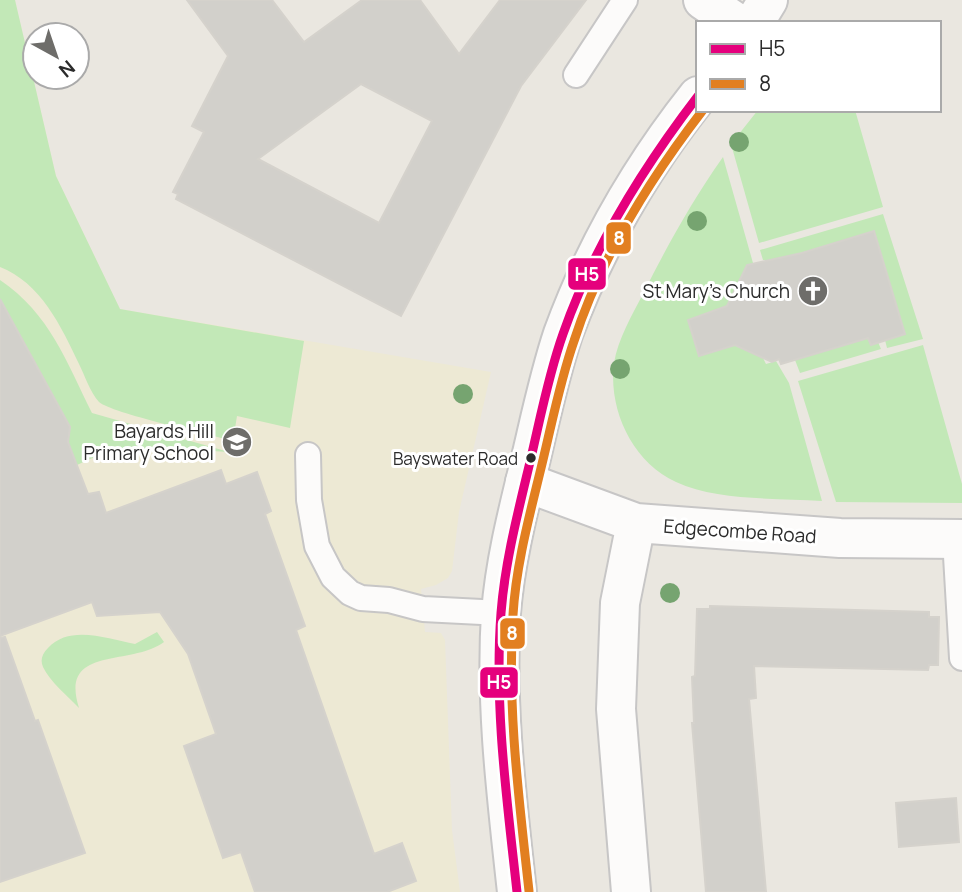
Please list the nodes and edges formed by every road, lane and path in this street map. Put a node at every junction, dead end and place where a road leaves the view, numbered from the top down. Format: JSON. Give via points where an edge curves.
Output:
{"nodes":[{"id":1,"x":625,"y":0,"type":"edge"},
{"id":2,"x":703,"y":0,"type":"edge"},
{"id":3,"x":768,"y":0,"type":"edge"},
{"id":4,"x":734,"y":21,"type":"edge"},
{"id":5,"x":755,"y":21,"type":"edge"},
{"id":6,"x":576,"y":75,"type":"dead end"},
{"id":7,"x":696,"y":99,"type":"edge"},
{"id":8,"x":308,"y":455,"type":"dead end"},
{"id":9,"x":525,"y":482,"type":"junction"},
{"id":10,"x":636,"y":523,"type":"junction"},
{"id":11,"x":959,"y":539,"type":"edge"},
{"id":12,"x":501,"y":613,"type":"junction"},
{"id":13,"x":962,"y":658,"type":"edge"},
{"id":14,"x":517,"y":892,"type":"edge"},
{"id":15,"x":631,"y":892,"type":"edge"}],
"edges":[{"from":1,"to":6,"type":"lane"},
{"from":2,"to":4,"type":"street"},
{"from":3,"to":5,"type":"street"},
{"from":7,"to":9,"type":"street","via":[[632,187],[582,287],[563,337]]},
{"from":8,"to":12,"type":"lane","via":[[317,546],[333,577],[350,593],[423,609]]},
{"from":9,"to":10,"type":"street","name":"Edgecombe Road"},
{"from":9,"to":12,"type":"street"},
{"from":10,"to":11,"type":"street","name":"Edgecombe Road","via":[[840,538]]},
{"from":10,"to":15,"type":"street","via":[[620,603],[616,709]]},
{"from":11,"to":13,"type":"lane"},
{"from":12,"to":14,"type":"street","via":[[501,706]]}]}
